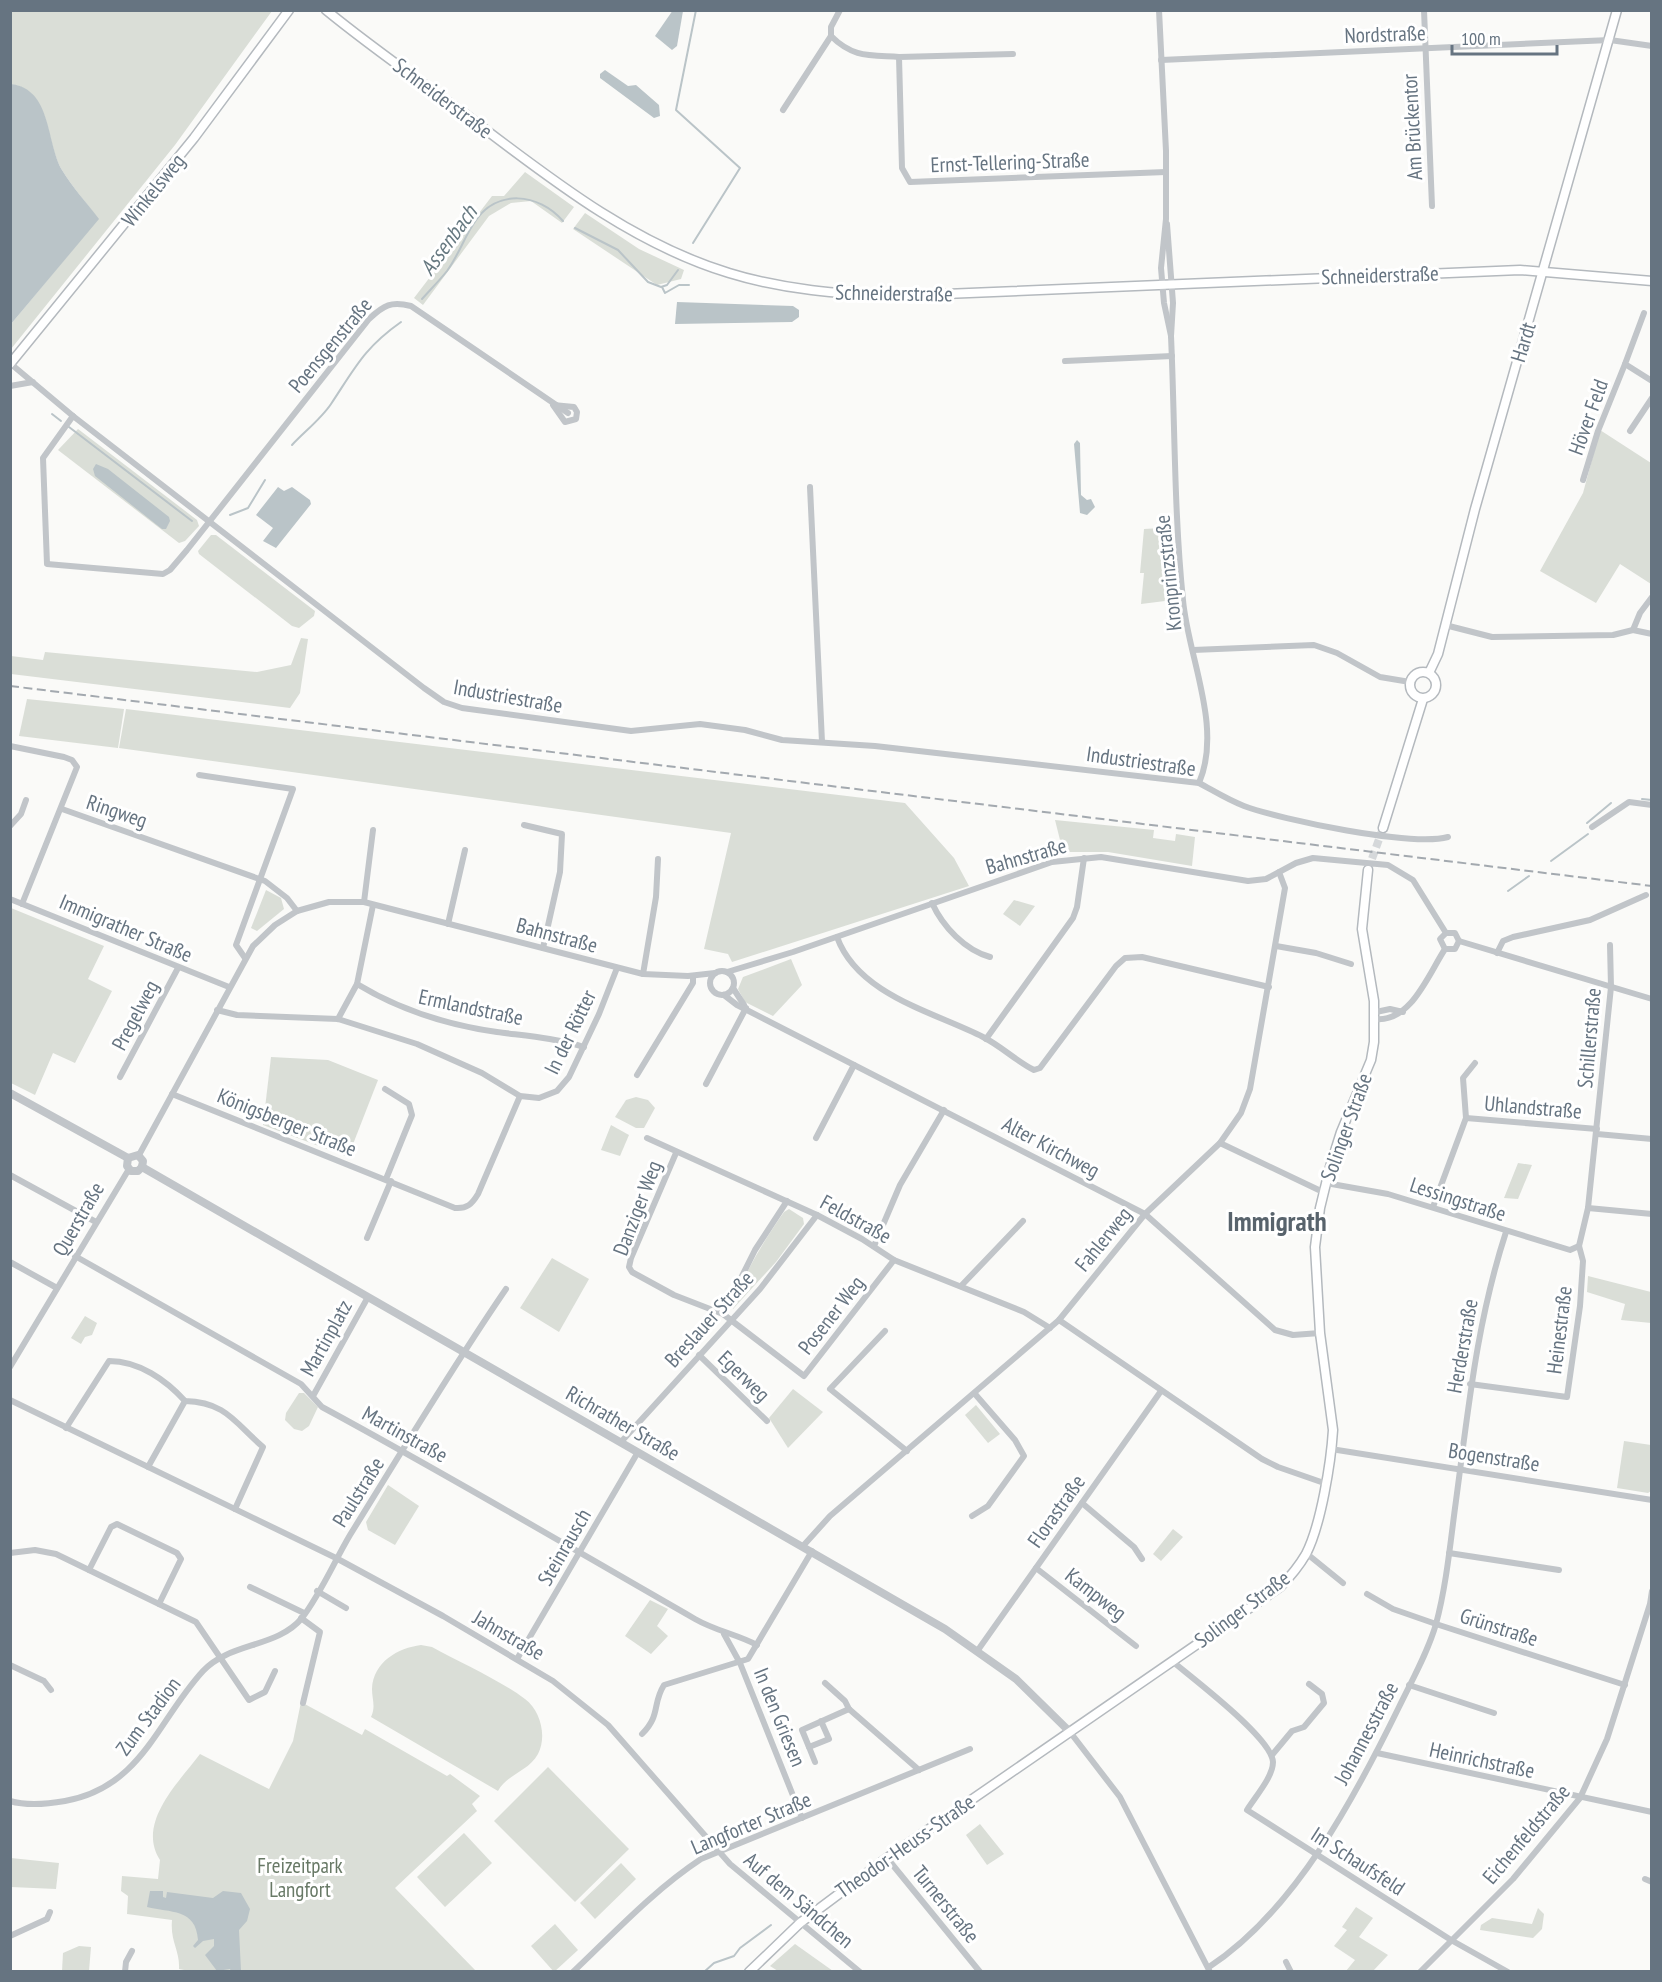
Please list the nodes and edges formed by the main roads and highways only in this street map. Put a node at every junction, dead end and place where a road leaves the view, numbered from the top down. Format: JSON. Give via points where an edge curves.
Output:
{"nodes":[{"id":1,"x":290,"y":10,"type":"edge"},
{"id":2,"x":326,"y":10,"type":"edge"},
{"id":3,"x":1617,"y":10,"type":"edge"},
{"id":4,"x":1544,"y":271,"type":"junction"},
{"id":5,"x":1652,"y":281,"type":"edge"},
{"id":6,"x":11,"y":364,"type":"edge"},
{"id":7,"x":1429,"y":673,"type":"junction"},
{"id":8,"x":1423,"y":699,"type":"junction"},
{"id":9,"x":1383,"y":828,"type":"tunnel mouth"},
{"id":10,"x":1368,"y":870,"type":"tunnel mouth"},
{"id":11,"x":1070,"y":1732,"type":"joint"},
{"id":12,"x":749,"y":1971,"type":"edge"}],
"edges":[{"from":1,"to":6,"type":"main road","name":"Winkelsweg","via":[[187,147]]},
{"from":2,"to":4,"type":"main road","name":"Schneiderstraße","via":[[599,211],[655,243],[768,284],[817,292],[896,296]]},
{"from":3,"to":4,"type":"main road","name":"Hardt"},
{"from":4,"to":5,"type":"main road","name":"Schneiderstraße"},
{"from":4,"to":7,"type":"main road","name":"Hardt","via":[[1438,654]]},
{"from":7,"to":8,"type":"main road","via":[[1436,681],[1436,689]]},
{"from":7,"to":8,"type":"main road","via":[[1417,673],[1410,682],[1412,694]]},
{"from":8,"to":9,"type":"main road"},
{"from":10,"to":11,"type":"main road","name":"Solinger Straße","via":[[1362,929],[1376,1016],[1371,1060],[1338,1139],[1324,1188],[1315,1246],[1320,1333],[1332,1430],[1313,1535],[1306,1553],[1280,1587]]},
{"from":11,"to":12,"type":"main road","name":"Theodor-Heuss-Straße","via":[[887,1858],[800,1923]]}]}
